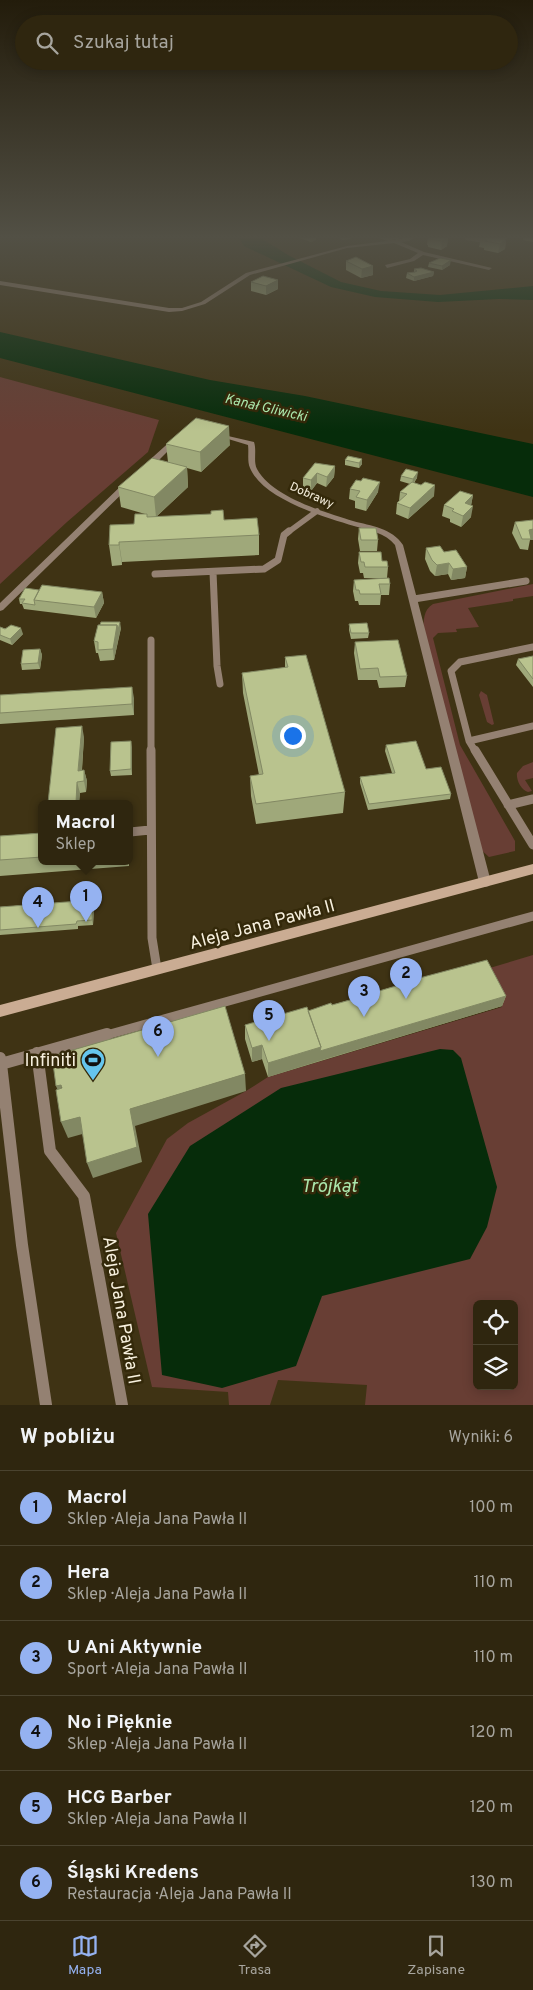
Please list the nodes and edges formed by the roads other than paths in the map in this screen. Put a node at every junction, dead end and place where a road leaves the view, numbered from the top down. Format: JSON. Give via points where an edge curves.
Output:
{"nodes":[{"id":1,"x":117,"y":301,"type":"edge"},
{"id":2,"x":208,"y":301,"type":"edge"},
{"id":3,"x":207,"y":432,"type":"edge"},
{"id":4,"x":182,"y":434,"type":"edge"},
{"id":5,"x":318,"y":511,"type":"junction"},
{"id":6,"x":213,"y":572,"type":"junction"},
{"id":7,"x":155,"y":574,"type":"dead end"},
{"id":8,"x":526,"y":580,"type":"dead end"},
{"id":9,"x":414,"y":599,"type":"junction"},
{"id":10,"x":0,"y":608,"type":"edge"},
{"id":11,"x":151,"y":640,"type":"dead end"},
{"id":12,"x":533,"y":647,"type":"edge"},
{"id":13,"x":220,"y":684,"type":"dead end"},
{"id":14,"x":533,"y":726,"type":"edge"},
{"id":15,"x":469,"y":741,"type":"junction"},
{"id":16,"x":533,"y":799,"type":"edge"},
{"id":17,"x":508,"y":805,"type":"junction"},
{"id":18,"x":150,"y":830,"type":"junction"},
{"id":19,"x":133,"y":832,"type":"edge"},
{"id":20,"x":533,"y":845,"type":"edge"},
{"id":21,"x":533,"y":870,"type":"edge"},
{"id":22,"x":485,"y":882,"type":"junction"},
{"id":23,"x":533,"y":916,"type":"edge"},
{"id":24,"x":157,"y":969,"type":"junction"},
{"id":25,"x":0,"y":1010,"type":"edge"},
{"id":26,"x":37,"y":1053,"type":"junction"},
{"id":27,"x":0,"y":1061,"type":"edge"},
{"id":28,"x":46,"y":1405,"type":"edge"},
{"id":29,"x":122,"y":1405,"type":"edge"}],
"edges":[{"from":1,"to":2,"type":"street","via":[[180,310],[200,306]]},
{"from":3,"to":5,"type":"street","name":"Dobrawy","via":[[251,444],[251,463],[263,480],[277,492]]},
{"from":4,"to":10,"type":"street"},
{"from":5,"to":6,"type":"lane","via":[[284,535],[280,560],[275,565],[264,569]]},
{"from":5,"to":9,"type":"street","name":"Dobrawy","via":[[394,538]]},
{"from":6,"to":7,"type":"lane"},
{"from":6,"to":13,"type":"lane","via":[[216,666]]},
{"from":8,"to":9,"type":"lane"},
{"from":9,"to":22,"type":"street"},
{"from":11,"to":18,"type":"lane"},
{"from":12,"to":15,"type":"lane","via":[[460,662],[451,671]]},
{"from":14,"to":15,"type":"lane"},
{"from":15,"to":17,"type":"lane"},
{"from":16,"to":17,"type":"lane"},
{"from":17,"to":20,"type":"lane"},
{"from":18,"to":19,"type":"lane"},
{"from":18,"to":24,"type":"lane","via":[[152,938]]},
{"from":21,"to":22,"type":"main road","name":"Aleja Jana Pawła II"},
{"from":22,"to":24,"type":"main road","name":"Aleja Jana Pawła II"},
{"from":23,"to":26,"type":"lane"},
{"from":24,"to":25,"type":"main road","name":"Aleja Jana Pawła II"},
{"from":26,"to":27,"type":"lane"},
{"from":26,"to":29,"type":"lane","name":"Aleja Jana Pawła II","via":[[50,1151],[84,1196]]},
{"from":27,"to":28,"type":"lane","via":[[22,1245]]}]}
